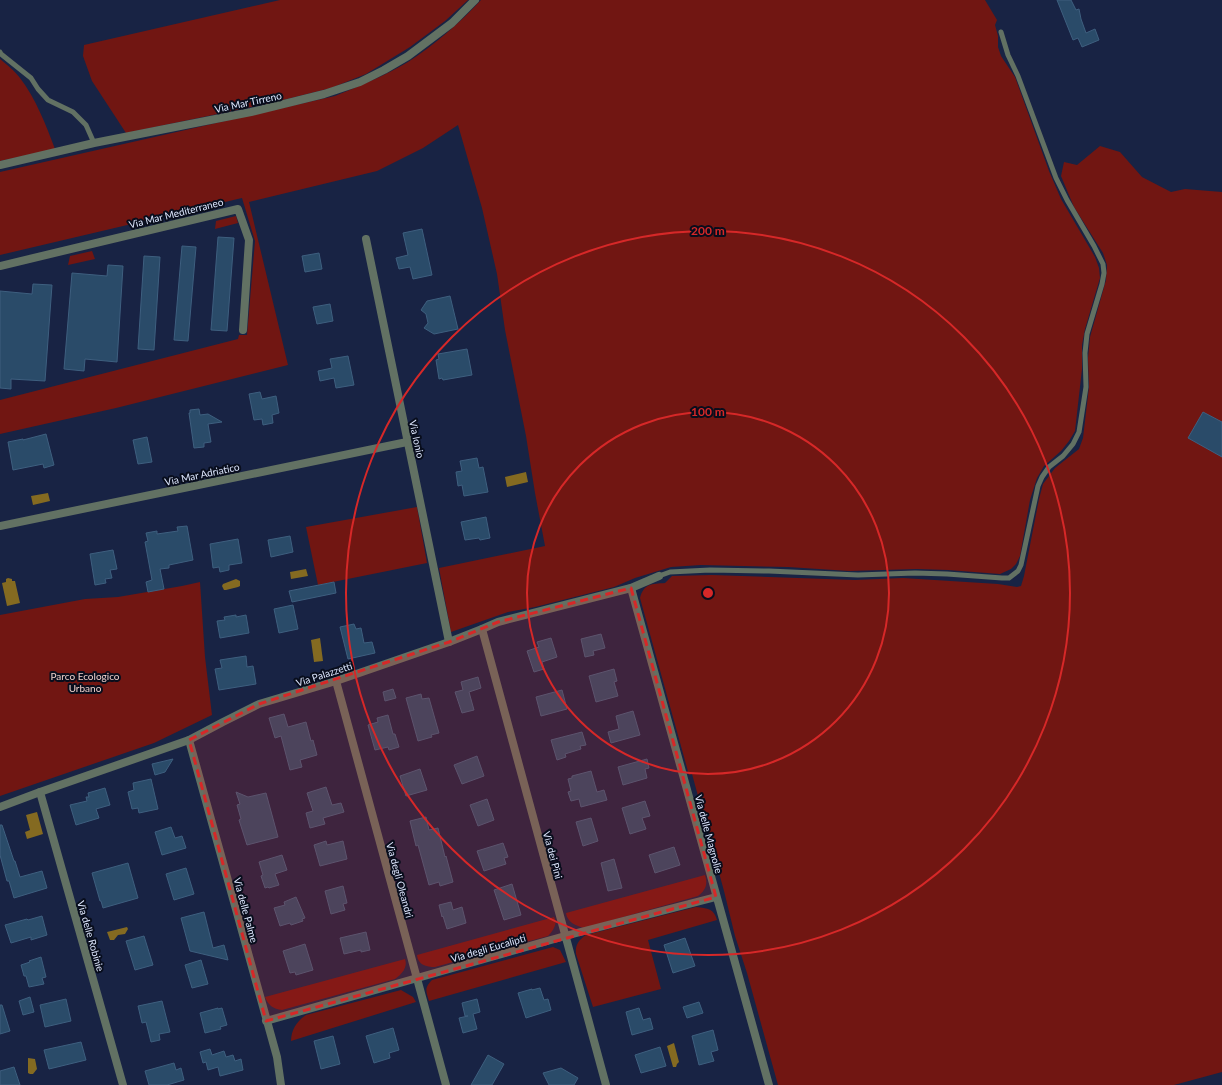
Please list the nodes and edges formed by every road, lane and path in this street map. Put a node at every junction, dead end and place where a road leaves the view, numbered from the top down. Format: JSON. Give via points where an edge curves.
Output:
{"nodes":[{"id":1,"x":475,"y":0,"type":"edge"},
{"id":2,"x":1001,"y":32,"type":"dead end"},
{"id":3,"x":0,"y":52,"type":"edge"},
{"id":4,"x":94,"y":143,"type":"junction"},
{"id":5,"x":0,"y":164,"type":"edge"},
{"id":6,"x":366,"y":239,"type":"dead end"},
{"id":7,"x":0,"y":266,"type":"edge"},
{"id":8,"x":243,"y":330,"type":"dead end"},
{"id":9,"x":407,"y":442,"type":"junction"},
{"id":10,"x":0,"y":526,"type":"edge"},
{"id":11,"x":660,"y":576,"type":"joint"},
{"id":12,"x":631,"y":588,"type":"junction"},
{"id":13,"x":482,"y":629,"type":"junction"},
{"id":14,"x":449,"y":642,"type":"junction"},
{"id":15,"x":336,"y":681,"type":"junction"},
{"id":16,"x":190,"y":740,"type":"junction"},
{"id":17,"x":40,"y":792,"type":"junction"},
{"id":18,"x":0,"y":807,"type":"edge"},
{"id":19,"x":716,"y":897,"type":"junction"},
{"id":20,"x":565,"y":936,"type":"junction"},
{"id":21,"x":417,"y":978,"type":"junction"},
{"id":22,"x":266,"y":1021,"type":"junction"},
{"id":23,"x":123,"y":1085,"type":"edge"},
{"id":24,"x":281,"y":1085,"type":"edge"},
{"id":25,"x":446,"y":1085,"type":"edge"},
{"id":26,"x":606,"y":1085,"type":"edge"},
{"id":27,"x":769,"y":1085,"type":"edge"}],
"edges":[{"from":1,"to":4,"type":"street","name":"Via Mar Tirreno","via":[[452,23],[408,56],[360,82],[324,94],[251,112]]},
{"from":2,"to":11,"type":"lane","via":[[1056,178],[1097,250],[1104,273],[1087,334],[1086,387],[1079,432],[1063,456],[1048,467],[1038,486],[1023,559],[1018,570],[1009,578],[915,573],[858,575],[710,570],[670,572]]},
{"from":3,"to":4,"type":"lane","via":[[31,78],[48,100],[73,112],[86,125]]},
{"from":4,"to":5,"type":"street","name":"Via Mar Tirreno"},
{"from":6,"to":9,"type":"street","name":"Via Ionio"},
{"from":7,"to":8,"type":"street","name":"Via Mar Mediterraneo","via":[[238,208],[249,240]]},
{"from":9,"to":10,"type":"street","name":"Via Mar Adriatico"},
{"from":9,"to":14,"type":"street","name":"Via Ionio"},
{"from":11,"to":12,"type":"street","name":"Via Palazzetti"},
{"from":12,"to":13,"type":"street","name":"Via Palazzetti","via":[[498,622]]},
{"from":12,"to":19,"type":"street","name":"Via delle Magnolie"},
{"from":13,"to":14,"type":"street","name":"Via Palazzetti"},
{"from":13,"to":20,"type":"street","name":"Via dei Pini"},
{"from":14,"to":15,"type":"street","name":"Via Palazzetti"},
{"from":15,"to":16,"type":"street","name":"Via Palazzetti","via":[[259,704]]},
{"from":15,"to":21,"type":"street","name":"Via degli Oleandri"},
{"from":16,"to":17,"type":"street","name":"Via Palazzetti"},
{"from":16,"to":22,"type":"street","name":"Via delle Palme"},
{"from":17,"to":18,"type":"street","name":"Via Palazzetti"},
{"from":17,"to":23,"type":"street","name":"Via delle Robinie"},
{"from":19,"to":20,"type":"street","name":"Via degli Eucalipti"},
{"from":19,"to":27,"type":"street","name":"Via delle Magnolie"},
{"from":20,"to":21,"type":"street","name":"Via degli Eucalipti"},
{"from":20,"to":26,"type":"street","name":"Via dei Pini"},
{"from":21,"to":22,"type":"street","name":"Via degli Eucalipti"},
{"from":21,"to":25,"type":"street","name":"Via degli Oleandri"},
{"from":22,"to":24,"type":"street","name":"Via delle Palme","via":[[277,1057]]}]}
